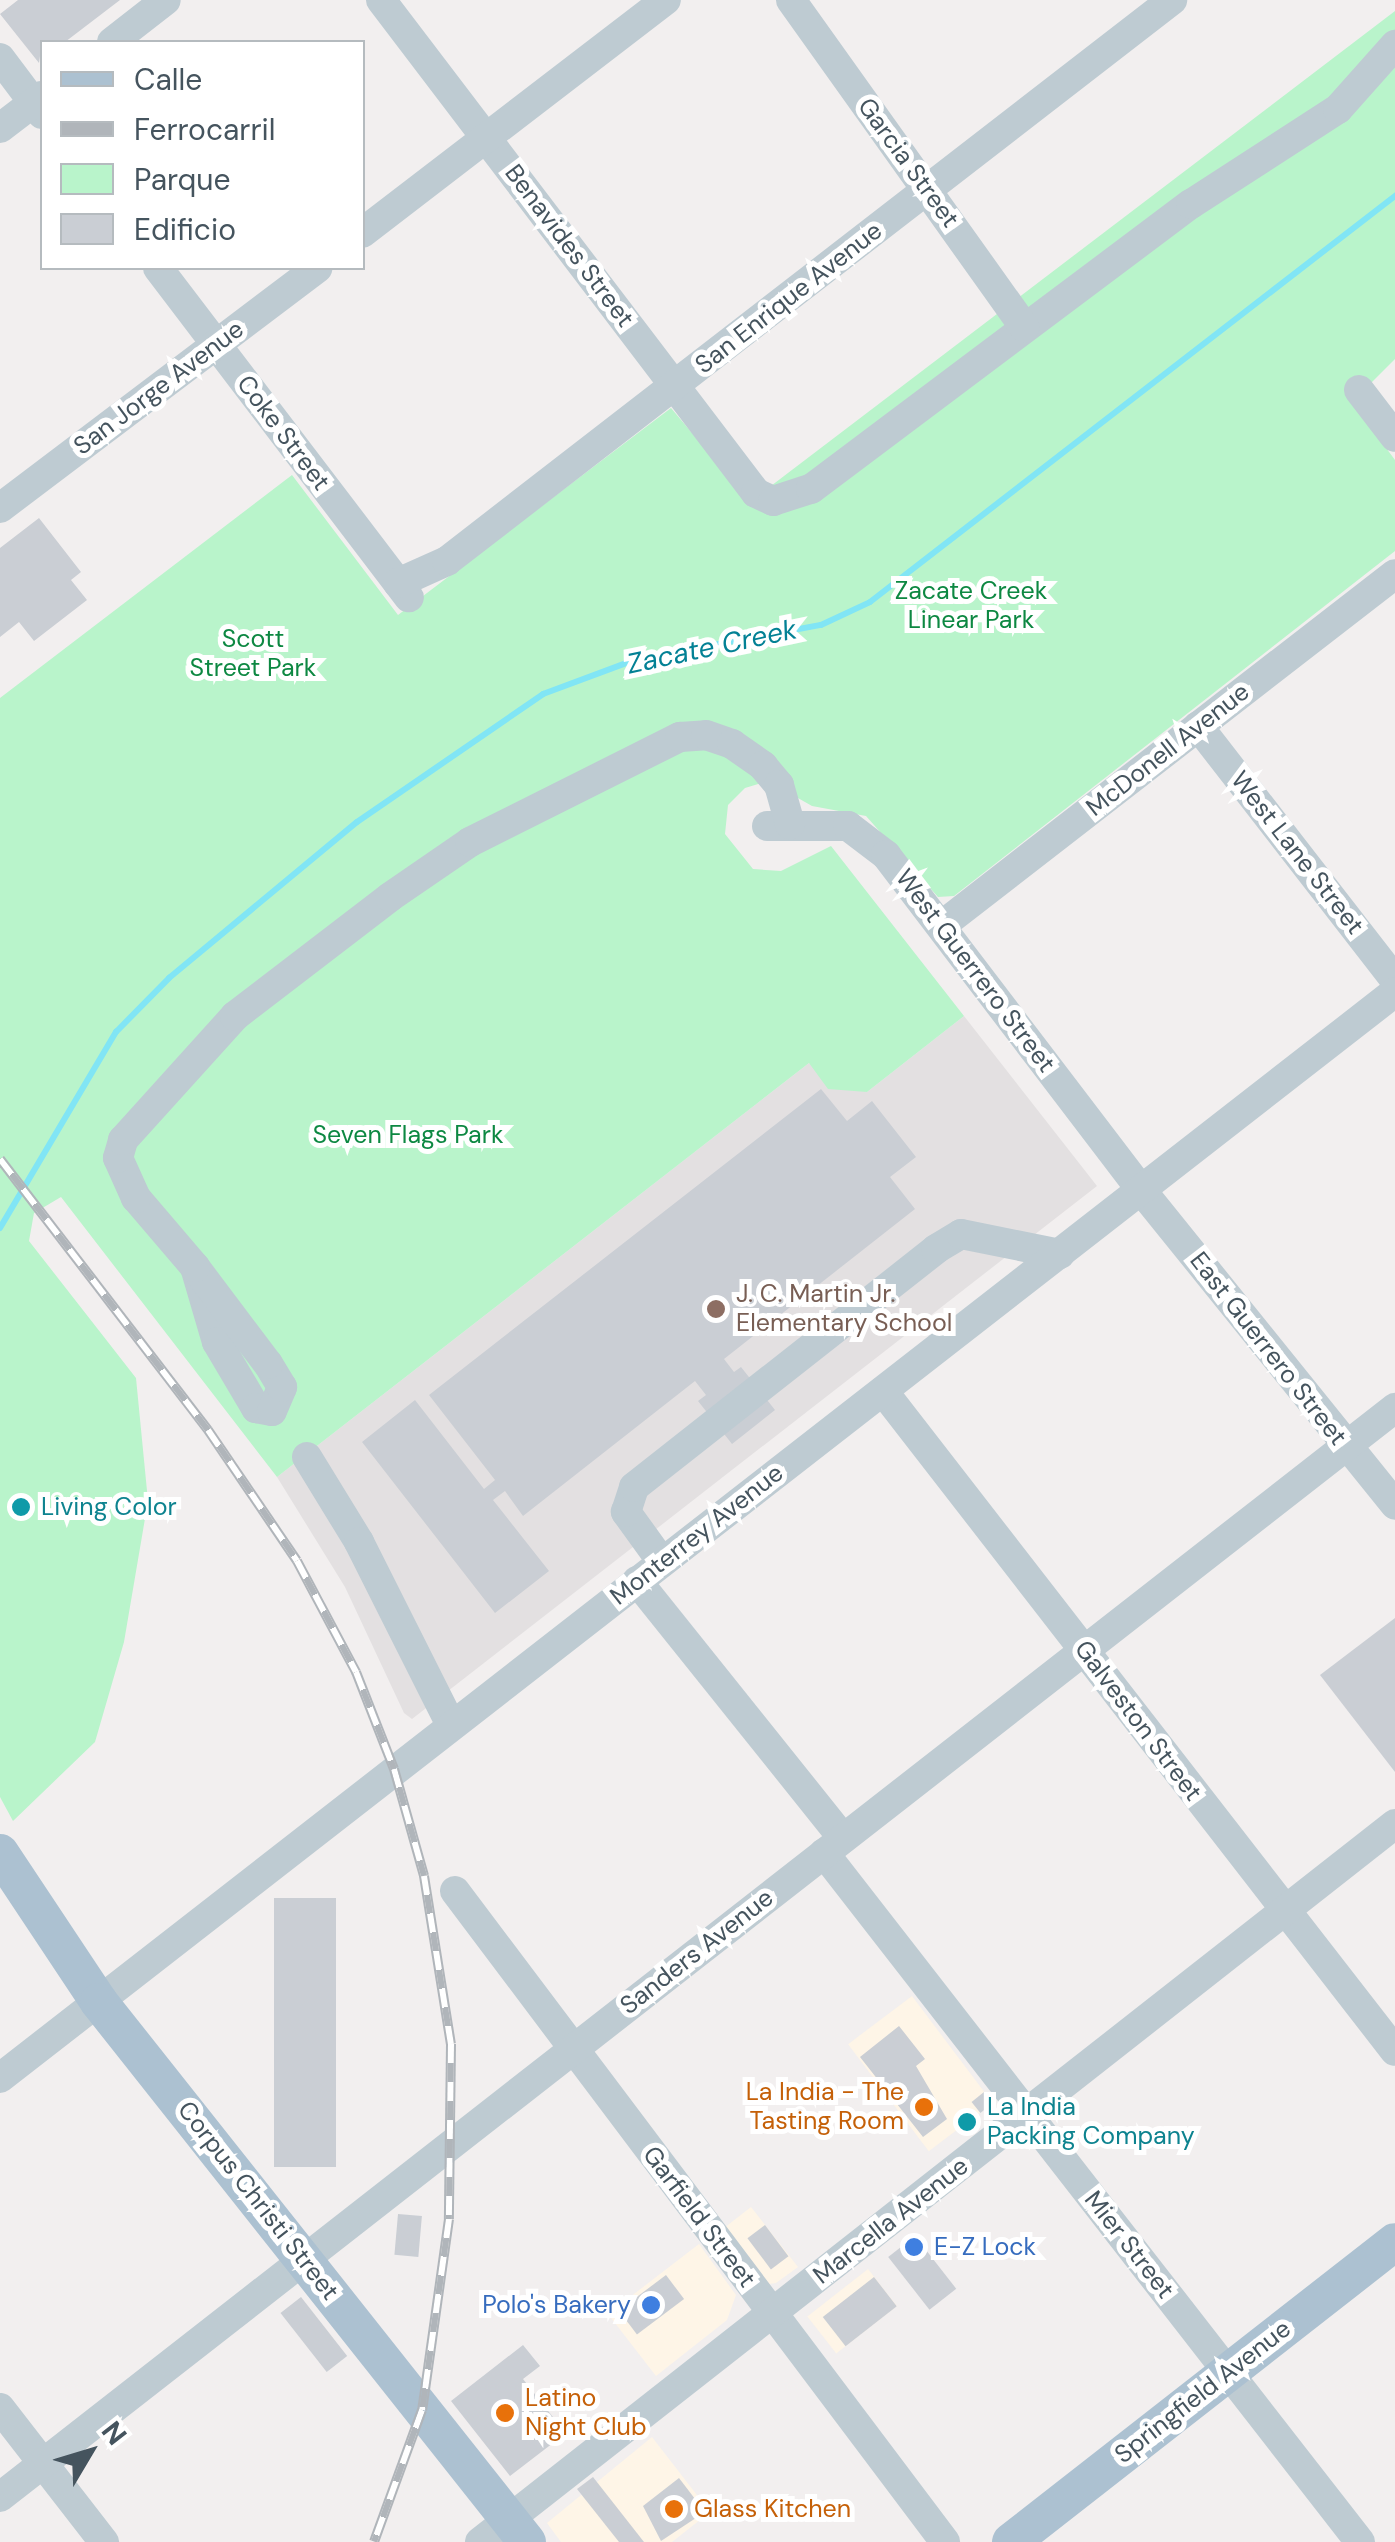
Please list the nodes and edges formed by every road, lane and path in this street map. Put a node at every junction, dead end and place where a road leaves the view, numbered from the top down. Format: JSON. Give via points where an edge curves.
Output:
{"nodes":[{"id":1,"x":166,"y":0,"type":"edge"},
{"id":2,"x":381,"y":0,"type":"edge"},
{"id":3,"x":666,"y":0,"type":"edge"},
{"id":4,"x":790,"y":0,"type":"edge"},
{"id":5,"x":1172,"y":0,"type":"edge"},
{"id":6,"x":115,"y":40,"type":"edge"},
{"id":7,"x":1395,"y":45,"type":"edge"},
{"id":8,"x":0,"y":58,"type":"edge"},
{"id":9,"x":40,"y":104,"type":"edge"},
{"id":10,"x":0,"y":128,"type":"edge"},
{"id":11,"x":487,"y":137,"type":"junction"},
{"id":12,"x":928,"y":191,"type":"junction"},
{"id":13,"x":365,"y":231,"type":"edge"},
{"id":14,"x":160,"y":270,"type":"edge"},
{"id":15,"x":315,"y":270,"type":"edge"},
{"id":16,"x":1024,"y":327,"type":"junction"},
{"id":17,"x":216,"y":345,"type":"junction"},
{"id":18,"x":676,"y":386,"type":"junction"},
{"id":19,"x":1359,"y":390,"type":"dead end"},
{"id":20,"x":1395,"y":437,"type":"edge"},
{"id":21,"x":0,"y":508,"type":"edge"},
{"id":22,"x":1395,"y":574,"type":"edge"},
{"id":23,"x":403,"y":590,"type":"joint"},
{"id":24,"x":1198,"y":726,"type":"junction"},
{"id":25,"x":941,"y":926,"type":"junction"},
{"id":26,"x":1395,"y":980,"type":"edge"},
{"id":27,"x":1395,"y":992,"type":"edge"},
{"id":28,"x":1142,"y":1190,"type":"junction"},
{"id":29,"x":1060,"y":1254,"type":"junction"},
{"id":30,"x":195,"y":1267,"type":"dead end"},
{"id":31,"x":883,"y":1391,"type":"junction"},
{"id":32,"x":1395,"y":1408,"type":"edge"},
{"id":33,"x":1344,"y":1447,"type":"junction"},
{"id":34,"x":307,"y":1457,"type":"dead end"},
{"id":35,"x":1395,"y":1505,"type":"edge"},
{"id":36,"x":662,"y":1562,"type":"junction"},
{"id":37,"x":637,"y":1581,"type":"junction"},
{"id":38,"x":1082,"y":1648,"type":"junction"},
{"id":39,"x":451,"y":1724,"type":"junction"},
{"id":40,"x":1395,"y":1824,"type":"edge"},
{"id":41,"x":833,"y":1845,"type":"junction"},
{"id":42,"x":0,"y":1853,"type":"edge"},
{"id":43,"x":455,"y":1891,"type":"dead end"},
{"id":44,"x":1284,"y":1911,"type":"junction"},
{"id":45,"x":99,"y":2002,"type":"junction"},
{"id":46,"x":574,"y":2048,"type":"junction"},
{"id":47,"x":1395,"y":2051,"type":"edge"},
{"id":48,"x":0,"y":2078,"type":"edge"},
{"id":49,"x":1027,"y":2114,"type":"junction"},
{"id":50,"x":1395,"y":2242,"type":"edge"},
{"id":51,"x":304,"y":2258,"type":"junction"},
{"id":52,"x":771,"y":2314,"type":"junction"},
{"id":53,"x":1228,"y":2372,"type":"junction"},
{"id":54,"x":0,"y":2408,"type":"edge"},
{"id":55,"x":42,"y":2463,"type":"junction"},
{"id":56,"x":0,"y":2497,"type":"edge"},
{"id":57,"x":505,"y":2534,"type":"edge"},
{"id":58,"x":104,"y":2542,"type":"edge"},
{"id":59,"x":945,"y":2542,"type":"edge"},
{"id":60,"x":1011,"y":2542,"type":"edge"},
{"id":61,"x":1360,"y":2542,"type":"edge"}],
"edges":[{"from":1,"to":6,"type":"street"},
{"from":2,"to":11,"type":"street","name":"Benavides Street"},
{"from":3,"to":11,"type":"street"},
{"from":4,"to":12,"type":"street","name":"Garcia Street"},
{"from":5,"to":12,"type":"street","name":"San Enrique Avenue"},
{"from":7,"to":16,"type":"street","via":[[1338,109],[1191,204]]},
{"from":8,"to":9,"type":"street"},
{"from":9,"to":10,"type":"street"},
{"from":11,"to":13,"type":"street"},
{"from":11,"to":18,"type":"street","name":"Benavides Street"},
{"from":12,"to":16,"type":"street","name":"Garcia Street"},
{"from":12,"to":18,"type":"street","name":"San Enrique Avenue"},
{"from":14,"to":17,"type":"street","name":"Coke Street"},
{"from":15,"to":17,"type":"street","name":"San Jorge Avenue"},
{"from":16,"to":18,"type":"street","name":"Benavides Street","via":[[811,489],[773,501],[756,493]]},
{"from":17,"to":21,"type":"street","name":"San Jorge Avenue"},
{"from":17,"to":23,"type":"street","name":"Coke Street"},
{"from":18,"to":23,"type":"street","name":"San Enrique Avenue"},
{"from":19,"to":20,"type":"street"},
{"from":22,"to":24,"type":"street","name":"McDonell Avenue"},
{"from":24,"to":25,"type":"street","name":"McDonell Avenue"},
{"from":24,"to":26,"type":"street","name":"West Lane Street"},
{"from":25,"to":28,"type":"street","name":"West Guerrero Street"},
{"from":25,"to":30,"type":"street","name":"West Guerrero Street","via":[[868,837],[848,826],[779,825],[780,785],[763,766],[732,744],[680,737],[470,842],[235,1016],[124,1140],[120,1172]]},
{"from":27,"to":28,"type":"street","name":"Monterrey Avenue"},
{"from":28,"to":29,"type":"street","name":"Monterrey Avenue"},
{"from":28,"to":33,"type":"street","name":"East Guerrero Street"},
{"from":29,"to":31,"type":"street","name":"Monterrey Avenue"},
{"from":29,"to":36,"type":"street","via":[[960,1234],[936,1249],[634,1487],[626,1512]]},
{"from":31,"to":36,"type":"street","name":"Monterrey Avenue"},
{"from":31,"to":38,"type":"street","name":"Galveston Street"},
{"from":32,"to":33,"type":"street","name":"Sanders Avenue"},
{"from":33,"to":35,"type":"street","name":"East Guerrero Street"},
{"from":33,"to":38,"type":"street","name":"Sanders Avenue"},
{"from":34,"to":39,"type":"street","via":[[359,1542]]},
{"from":36,"to":37,"type":"street","name":"Monterrey Avenue"},
{"from":37,"to":39,"type":"street","name":"Monterrey Avenue"},
{"from":37,"to":41,"type":"street","name":"Mier Street"},
{"from":38,"to":41,"type":"street","name":"Sanders Avenue"},
{"from":38,"to":44,"type":"street","name":"Galveston Street"},
{"from":39,"to":45,"type":"street","name":"Monterrey Avenue"},
{"from":40,"to":44,"type":"street","name":"Marcella Avenue"},
{"from":41,"to":46,"type":"street","name":"Sanders Avenue"},
{"from":41,"to":49,"type":"street","name":"Mier Street"},
{"from":42,"to":45,"type":"main road","name":"Corpus Christi Street"},
{"from":43,"to":46,"type":"street","name":"Garfield Street"},
{"from":44,"to":47,"type":"street","name":"Galveston Street"},
{"from":44,"to":49,"type":"street","name":"Marcella Avenue"},
{"from":45,"to":48,"type":"street","name":"Monterrey Avenue"},
{"from":45,"to":51,"type":"main road","name":"Corpus Christi Street"},
{"from":46,"to":51,"type":"street","name":"Sanders Avenue"},
{"from":46,"to":52,"type":"street","name":"Garfield Street"},
{"from":49,"to":52,"type":"street","name":"Marcella Avenue"},
{"from":49,"to":53,"type":"street","name":"Mier Street"},
{"from":50,"to":53,"type":"main road","name":"Springfield Avenue"},
{"from":51,"to":55,"type":"street","name":"Sanders Avenue"},
{"from":51,"to":57,"type":"main road","name":"Corpus Christi Street"},
{"from":52,"to":57,"type":"street","name":"Marcella Avenue"},
{"from":52,"to":59,"type":"street","name":"Garfield Street"},
{"from":53,"to":60,"type":"main road","name":"Springfield Avenue"},
{"from":53,"to":61,"type":"street","name":"Mier Street"},
{"from":54,"to":55,"type":"street"},
{"from":55,"to":56,"type":"street","name":"Sanders Avenue"},
{"from":55,"to":58,"type":"street"}]}
